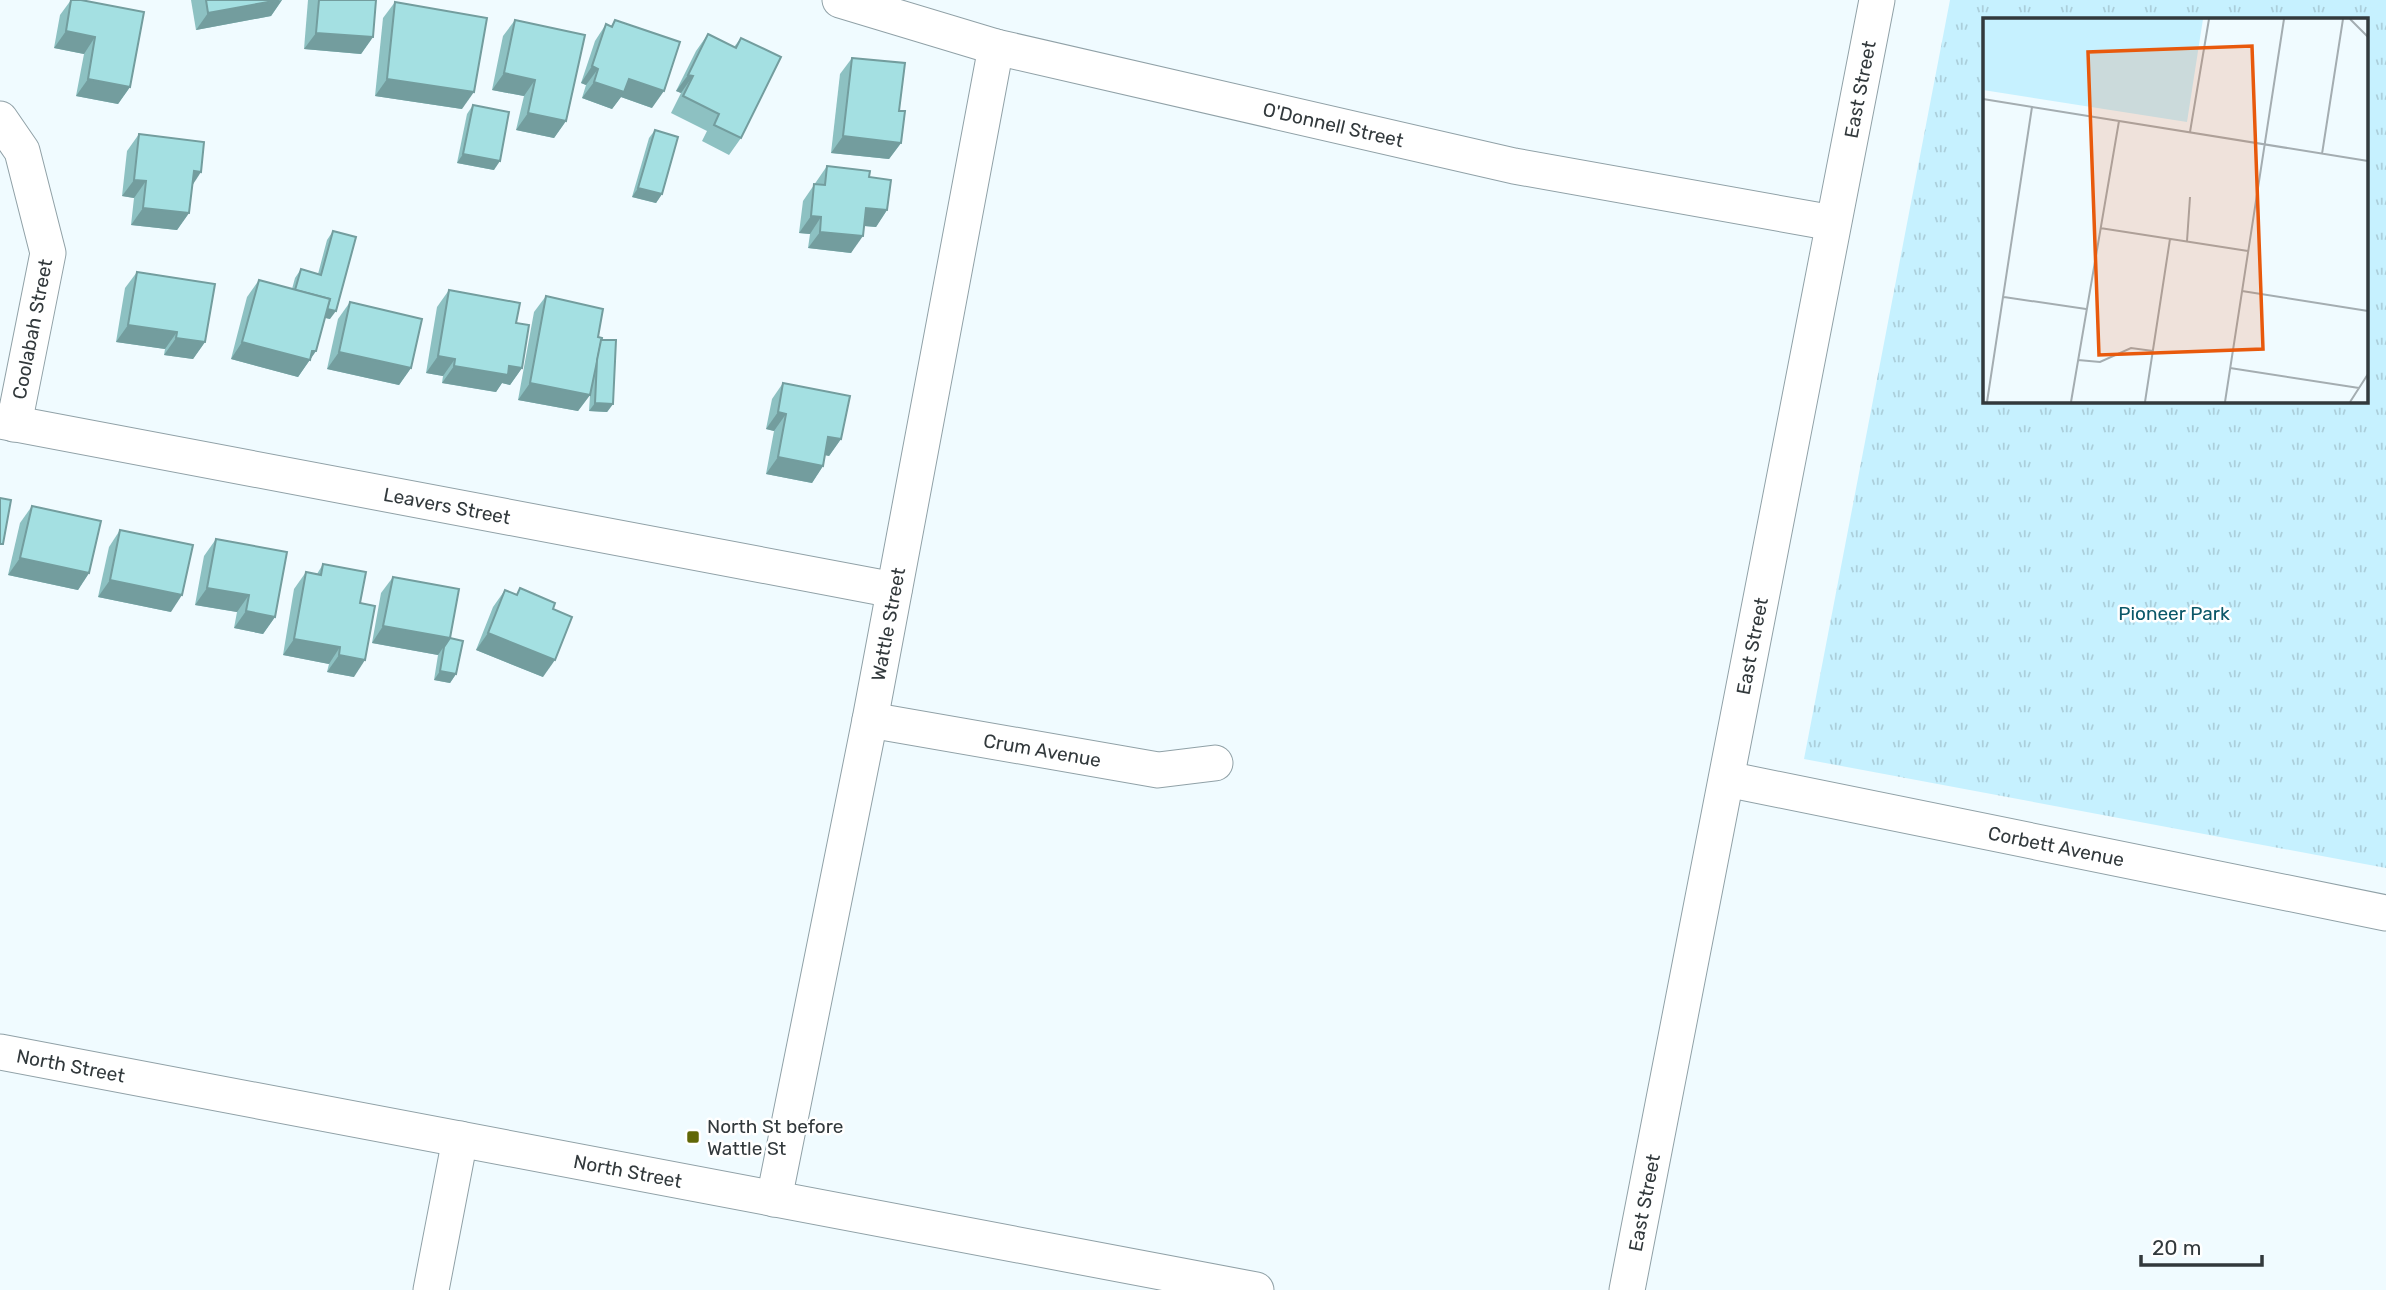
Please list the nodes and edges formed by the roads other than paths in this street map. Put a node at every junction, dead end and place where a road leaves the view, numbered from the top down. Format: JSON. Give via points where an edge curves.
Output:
{"nodes":[{"id":1,"x":840,"y":0,"type":"edge"},
{"id":2,"x":1877,"y":0,"type":"edge"},
{"id":3,"x":996,"y":47,"type":"junction"},
{"id":4,"x":0,"y":119,"type":"edge"},
{"id":5,"x":1833,"y":223,"type":"junction"},
{"id":6,"x":7,"y":422,"type":"edge"},
{"id":7,"x":894,"y":590,"type":"junction"},
{"id":8,"x":870,"y":720,"type":"junction"},
{"id":9,"x":1215,"y":763,"type":"dead end"},
{"id":10,"x":1727,"y":779,"type":"junction"},
{"id":11,"x":2386,"y":913,"type":"edge"},
{"id":12,"x":0,"y":1052,"type":"edge"},
{"id":13,"x":460,"y":1139,"type":"junction"},
{"id":14,"x":774,"y":1199,"type":"junction"},
{"id":15,"x":431,"y":1290,"type":"edge"},
{"id":16,"x":1256,"y":1290,"type":"edge"},
{"id":17,"x":1627,"y":1290,"type":"edge"}],
"edges":[{"from":1,"to":3,"type":"street","name":"O'Donnell Street"},
{"from":2,"to":5,"type":"street","name":"East Street"},
{"from":3,"to":5,"type":"street","name":"O'Donnell Street","via":[[1514,166]]},
{"from":3,"to":7,"type":"street","name":"Wattle Street"},
{"from":4,"to":6,"type":"street","name":"Coolabah Street","via":[[22,151],[48,253]]},
{"from":5,"to":10,"type":"street","name":"East Street"},
{"from":6,"to":7,"type":"street","name":"Leavers Street"},
{"from":7,"to":8,"type":"street","name":"Wattle Street"},
{"from":8,"to":9,"type":"street","name":"Crum Avenue","via":[[1158,771]]},
{"from":8,"to":14,"type":"street","name":"Wattle Street"},
{"from":10,"to":11,"type":"street","name":"Corbett Avenue"},
{"from":10,"to":17,"type":"street","name":"East Street"},
{"from":12,"to":13,"type":"street","name":"North Street"},
{"from":13,"to":14,"type":"street","name":"North Street"},
{"from":13,"to":15,"type":"street"},
{"from":14,"to":16,"type":"street","name":"North Street"}]}
